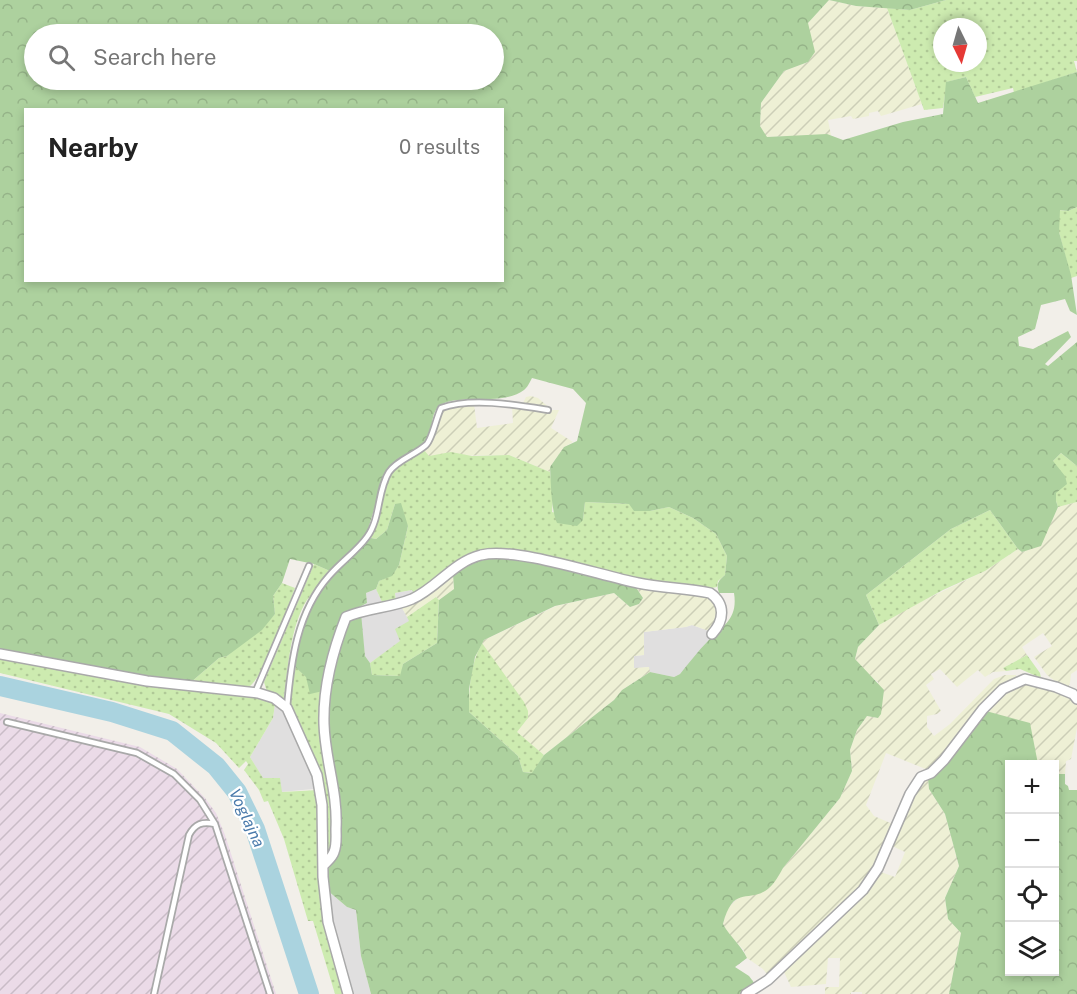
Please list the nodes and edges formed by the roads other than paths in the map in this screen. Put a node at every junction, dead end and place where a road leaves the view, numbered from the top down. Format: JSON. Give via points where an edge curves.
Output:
{"nodes":[{"id":1,"x":548,"y":410,"type":"dead end"},
{"id":2,"x":309,"y":566,"type":"dead end"},
{"id":3,"x":712,"y":634,"type":"dead end"},
{"id":4,"x":0,"y":654,"type":"edge"},
{"id":5,"x":255,"y":693,"type":"junction"},
{"id":6,"x":1077,"y":699,"type":"edge"},
{"id":7,"x":287,"y":708,"type":"junction"},
{"id":8,"x":7,"y":722,"type":"dead end"},
{"id":9,"x":215,"y":824,"type":"junction"},
{"id":10,"x":323,"y":866,"type":"junction"},
{"id":11,"x":154,"y":994,"type":"edge"},
{"id":12,"x":270,"y":994,"type":"edge"},
{"id":13,"x":348,"y":994,"type":"edge"},
{"id":14,"x":746,"y":994,"type":"edge"}],
"edges":[{"from":1,"to":7,"type":"lane","via":[[488,403],[441,408],[427,445],[390,470],[367,538],[328,576],[309,603],[295,650]]},
{"from":2,"to":5,"type":"lane"},
{"from":3,"to":10,"type":"street","via":[[722,618],[715,596],[710,593],[641,584],[549,561],[498,554],[480,555],[465,562],[414,598],[346,617],[326,690],[324,724],[337,815],[335,851]]},
{"from":4,"to":5,"type":"street","via":[[147,681]]},
{"from":5,"to":7,"type":"street","via":[[274,698]]},
{"from":6,"to":14,"type":"street","via":[[1056,687],[1025,679],[1003,689],[944,760],[921,777],[879,868],[863,890],[768,980]]},
{"from":7,"to":10,"type":"street","via":[[317,775],[322,805]]},
{"from":8,"to":9,"type":"lane","via":[[137,753],[174,774],[200,800]]},
{"from":9,"to":11,"type":"lane","via":[[200,823],[189,835]]},
{"from":9,"to":12,"type":"lane"},
{"from":10,"to":13,"type":"street","via":[[328,922]]}]}
